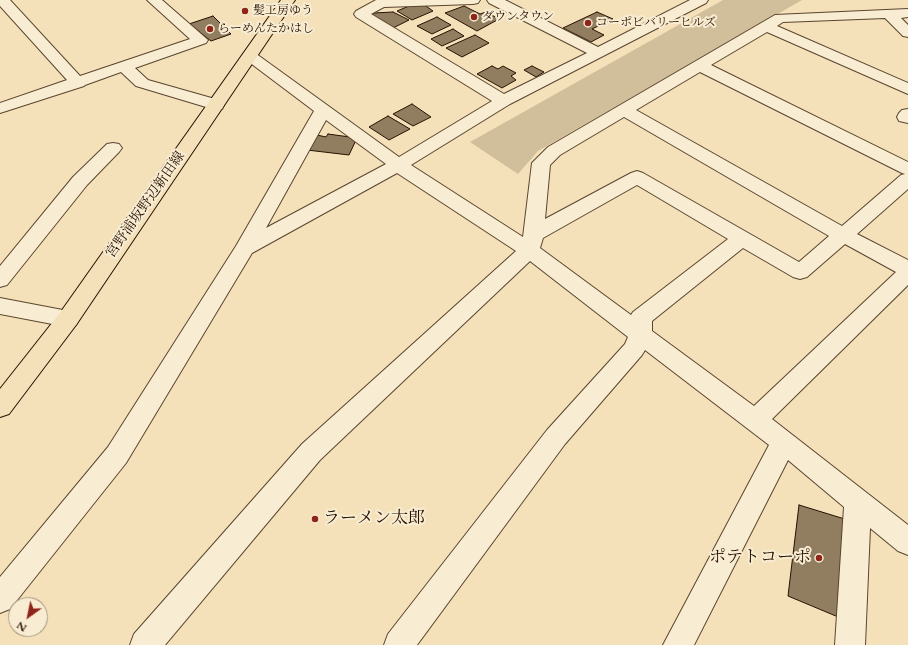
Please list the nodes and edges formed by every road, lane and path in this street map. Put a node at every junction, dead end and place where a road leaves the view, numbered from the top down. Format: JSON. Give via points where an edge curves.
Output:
{"nodes":[{"id":1,"x":154,"y":0,"type":"edge"},
{"id":2,"x":288,"y":0,"type":"edge"},
{"id":3,"x":474,"y":0,"type":"edge"},
{"id":4,"x":494,"y":0,"type":"edge"},
{"id":5,"x":702,"y":0,"type":"edge"},
{"id":6,"x":3,"y":1,"type":"edge"},
{"id":7,"x":888,"y":13,"type":"junction"},
{"id":8,"x":908,"y":13,"type":"edge"},
{"id":9,"x":765,"y":26,"type":"junction"},
{"id":10,"x":908,"y":33,"type":"edge"},
{"id":11,"x":599,"y":53,"type":"junction"},
{"id":12,"x":250,"y":56,"type":"junction"},
{"id":13,"x":699,"y":65,"type":"junction"},
{"id":14,"x":124,"y":67,"type":"junction"},
{"id":15,"x":78,"y":83,"type":"junction"},
{"id":16,"x":908,"y":89,"type":"edge"},
{"id":17,"x":504,"y":101,"type":"junction"},
{"id":18,"x":216,"y":105,"type":"junction"},
{"id":19,"x":0,"y":108,"type":"edge"},
{"id":20,"x":323,"y":109,"type":"junction"},
{"id":21,"x":624,"y":110,"type":"junction"},
{"id":22,"x":908,"y":114,"type":"edge"},
{"id":23,"x":908,"y":118,"type":"edge"},
{"id":24,"x":113,"y":148,"type":"dead end"},
{"id":25,"x":398,"y":165,"type":"junction"},
{"id":26,"x":908,"y":169,"type":"edge"},
{"id":27,"x":908,"y":179,"type":"edge"},
{"id":28,"x":844,"y":235,"type":"junction"},
{"id":29,"x":742,"y":238,"type":"junction"},
{"id":30,"x":532,"y":242,"type":"junction"},
{"id":31,"x":245,"y":248,"type":"junction"},
{"id":32,"x":908,"y":269,"type":"edge"},
{"id":33,"x":908,"y":273,"type":"edge"},
{"id":34,"x":0,"y":280,"type":"edge"},
{"id":35,"x":0,"y":306,"type":"edge"},
{"id":36,"x":68,"y":319,"type":"junction"},
{"id":37,"x":641,"y":333,"type":"junction"},
{"id":38,"x":0,"y":407,"type":"edge"},
{"id":39,"x":755,"y":421,"type":"junction"},
{"id":40,"x":784,"y":442,"type":"junction"},
{"id":41,"x":858,"y":502,"type":"junction"},
{"id":42,"x":905,"y":536,"type":"edge"},
{"id":43,"x":0,"y":599,"type":"edge"},
{"id":44,"x":145,"y":645,"type":"edge"},
{"id":45,"x":399,"y":645,"type":"edge"},
{"id":46,"x":678,"y":645,"type":"edge"},
{"id":47,"x":850,"y":645,"type":"edge"}],
"edges":[{"from":1,"to":14,"type":"street","via":[[201,40]]},
{"from":2,"to":12,"type":"main road","name":"宮野浦坂野辺新田線"},
{"from":3,"to":17,"type":"street","via":[[381,3],[361,14]]},
{"from":4,"to":11,"type":"street"},
{"from":5,"to":11,"type":"street"},
{"from":6,"to":15,"type":"street"},
{"from":7,"to":8,"type":"street"},
{"from":7,"to":9,"type":"street","via":[[780,18]]},
{"from":7,"to":10,"type":"street"},
{"from":9,"to":13,"type":"street"},
{"from":9,"to":16,"type":"street"},
{"from":11,"to":17,"type":"street"},
{"from":12,"to":18,"type":"main road","name":"宮野浦坂野辺新田線"},
{"from":12,"to":20,"type":"street"},
{"from":13,"to":21,"type":"street"},
{"from":13,"to":26,"type":"street"},
{"from":14,"to":15,"type":"street"},
{"from":14,"to":18,"type":"street","via":[[142,83]]},
{"from":15,"to":19,"type":"street"},
{"from":17,"to":25,"type":"street"},
{"from":18,"to":36,"type":"main road","name":"宮野浦坂野辺新田線"},
{"from":20,"to":25,"type":"street"},
{"from":20,"to":31,"type":"street"},
{"from":21,"to":28,"type":"street"},
{"from":21,"to":30,"type":"street","via":[[554,151],[541,163]]},
{"from":22,"to":23,"type":"street","via":[[905,117]]},
{"from":24,"to":34,"type":"street","via":[[80,181]]},
{"from":25,"to":30,"type":"street"},
{"from":25,"to":31,"type":"street"},
{"from":27,"to":28,"type":"street"},
{"from":28,"to":29,"type":"street","via":[[800,272]]},
{"from":28,"to":32,"type":"street"},
{"from":29,"to":30,"type":"street","via":[[637,177]]},
{"from":29,"to":37,"type":"street","via":[[640,318]]},
{"from":30,"to":37,"type":"street"},
{"from":30,"to":44,"type":"street","via":[[311,452]]},
{"from":31,"to":43,"type":"street","via":[[117,455]]},
{"from":33,"to":39,"type":"street"},
{"from":35,"to":36,"type":"street"},
{"from":36,"to":38,"type":"main road","name":"宮野浦坂野辺新田線"},
{"from":37,"to":39,"type":"street"},
{"from":37,"to":45,"type":"street","via":[[634,349],[556,437]]},
{"from":39,"to":40,"type":"street"},
{"from":40,"to":41,"type":"street"},
{"from":40,"to":46,"type":"street"},
{"from":41,"to":42,"type":"street"},
{"from":41,"to":47,"type":"street"}]}
